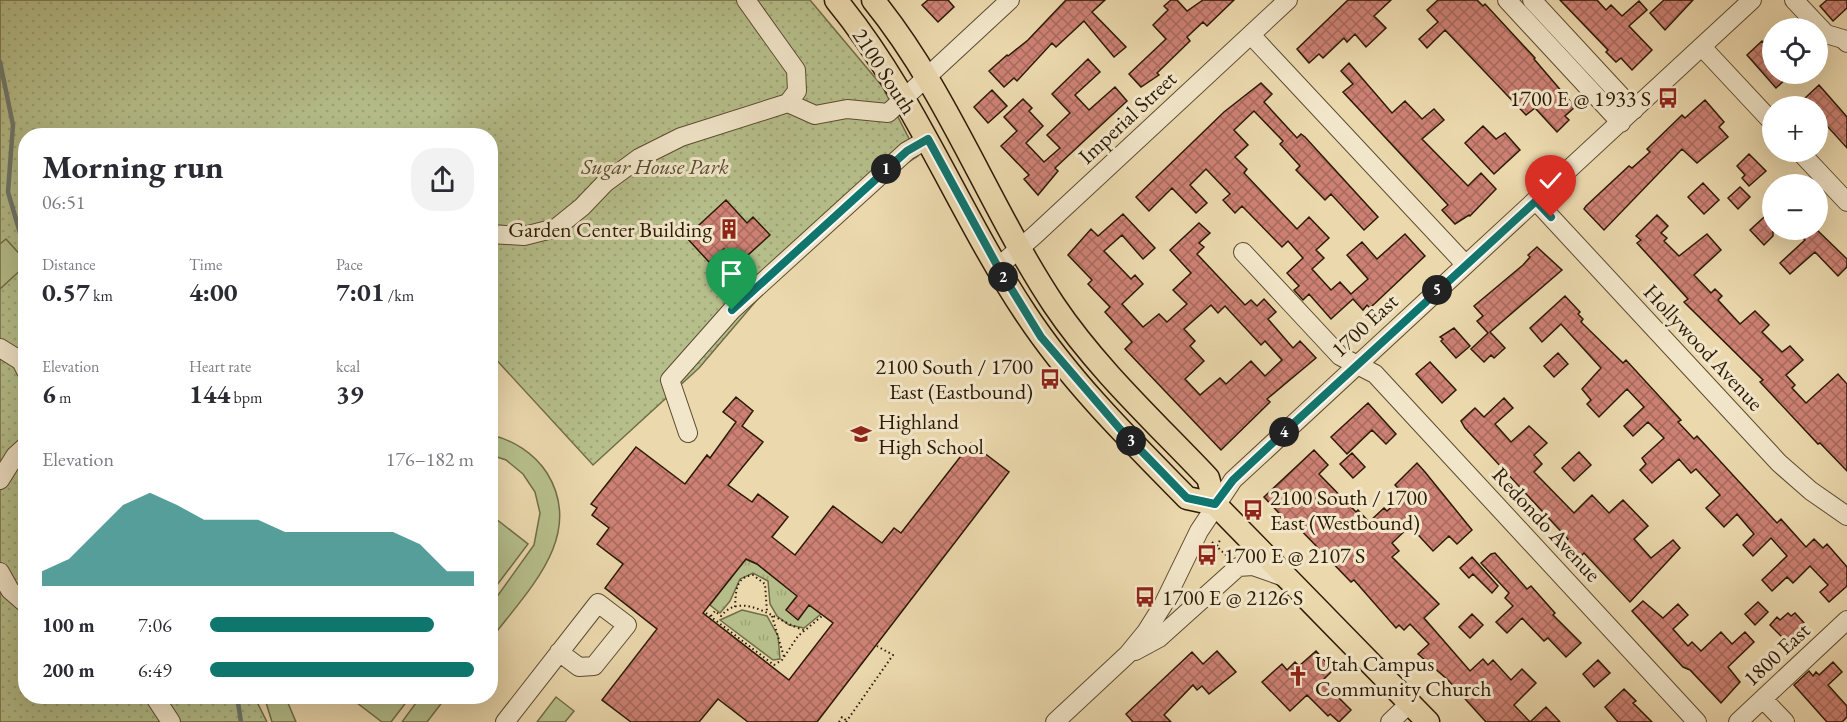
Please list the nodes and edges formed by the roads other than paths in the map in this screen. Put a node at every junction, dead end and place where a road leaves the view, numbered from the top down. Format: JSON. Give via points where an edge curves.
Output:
{"nodes":[{"id":1,"x":746,"y":0,"type":"edge"},
{"id":2,"x":836,"y":0,"type":"edge"},
{"id":3,"x":873,"y":0,"type":"edge"},
{"id":4,"x":1010,"y":0,"type":"edge"},
{"id":5,"x":1288,"y":0,"type":"edge"},
{"id":6,"x":1507,"y":0,"type":"edge"},
{"id":7,"x":1533,"y":0,"type":"edge"},
{"id":8,"x":1752,"y":0,"type":"edge"},
{"id":9,"x":1794,"y":0,"type":"edge"},
{"id":10,"x":1251,"y":35,"type":"junction"},
{"id":11,"x":1847,"y":43,"type":"edge"},
{"id":12,"x":1702,"y":47,"type":"junction"},
{"id":13,"x":926,"y":78,"type":"junction"},
{"id":14,"x":905,"y":98,"type":"junction"},
{"id":15,"x":788,"y":103,"type":"junction"},
{"id":16,"x":1762,"y":111,"type":"edge"},
{"id":17,"x":1628,"y":116,"type":"junction"},
{"id":18,"x":928,"y":139,"type":"junction"},
{"id":19,"x":1809,"y":162,"type":"edge"},
{"id":20,"x":1536,"y":201,"type":"junction"},
{"id":21,"x":1847,"y":202,"type":"edge"},
{"id":22,"x":498,"y":234,"type":"edge"},
{"id":23,"x":1020,"y":248,"type":"junction"},
{"id":24,"x":1243,"y":252,"type":"dead end"},
{"id":25,"x":1465,"y":264,"type":"junction"},
{"id":26,"x":998,"y":267,"type":"junction"},
{"id":27,"x":0,"y":348,"type":"edge"},
{"id":28,"x":18,"y":359,"type":"edge"},
{"id":29,"x":1357,"y":364,"type":"junction"},
{"id":30,"x":688,"y":433,"type":"dead end"},
{"id":31,"x":18,"y":453,"type":"edge"},
{"id":32,"x":0,"y":480,"type":"edge"},
{"id":33,"x":1215,"y":504,"type":"junction"},
{"id":34,"x":1847,"y":516,"type":"edge"},
{"id":35,"x":0,"y":572,"type":"edge"},
{"id":36,"x":1289,"y":579,"type":"junction"},
{"id":37,"x":18,"y":597,"type":"edge"},
{"id":38,"x":1847,"y":620,"type":"edge"},
{"id":39,"x":559,"y":652,"type":"dead end"},
{"id":40,"x":1128,"y":654,"type":"junction"},
{"id":41,"x":1763,"y":699,"type":"junction"},
{"id":42,"x":1410,"y":703,"type":"junction"},
{"id":43,"x":159,"y":704,"type":"edge"},
{"id":44,"x":171,"y":722,"type":"edge"},
{"id":45,"x":506,"y":722,"type":"edge"},
{"id":46,"x":1055,"y":722,"type":"edge"},
{"id":47,"x":1390,"y":722,"type":"edge"},
{"id":48,"x":1428,"y":722,"type":"edge"},
{"id":49,"x":1697,"y":722,"type":"edge"},
{"id":50,"x":1738,"y":722,"type":"edge"},
{"id":51,"x":1785,"y":722,"type":"edge"}],
"edges":[{"from":1,"to":15,"type":"street","via":[[796,70],[796,91]]},
{"from":2,"to":14,"type":"main road","name":"2100 South","via":[[876,51]]},
{"from":3,"to":13,"type":"main road","name":"2100 South"},
{"from":4,"to":13,"type":"street"},
{"from":5,"to":10,"type":"street","name":"Imperial Street"},
{"from":6,"to":17,"type":"street"},
{"from":7,"to":17,"type":"street"},
{"from":8,"to":12,"type":"street","name":"1700 East"},
{"from":9,"to":11,"type":"street","via":[[1826,34]]},
{"from":10,"to":23,"type":"street","name":"Imperial Street"},
{"from":10,"to":25,"type":"street"},
{"from":12,"to":16,"type":"street"},
{"from":12,"to":17,"type":"street","name":"1700 East"},
{"from":13,"to":14,"type":"street"},
{"from":13,"to":23,"type":"main road","name":"2100 South"},
{"from":14,"to":15,"type":"street","via":[[888,113],[847,109],[815,115]]},
{"from":14,"to":18,"type":"main road","name":"2100 South"},
{"from":15,"to":22,"type":"street","via":[[681,137],[639,158],[556,228],[524,236]]},
{"from":17,"to":20,"type":"street","name":"1700 East"},
{"from":18,"to":26,"type":"main road","name":"2100 South"},
{"from":18,"to":30,"type":"street","via":[[907,151],[732,310],[670,380]]},
{"from":19,"to":21,"type":"street"},
{"from":20,"to":25,"type":"street","name":"1700 East"},
{"from":20,"to":34,"type":"street","name":"Hollywood Avenue","via":[[1779,463],[1810,491]]},
{"from":23,"to":26,"type":"street","name":"Imperial Street"},
{"from":23,"to":33,"type":"main road","name":"2100 South","via":[[1054,305],[1087,348],[1208,478]]},
{"from":24,"to":29,"type":"street","name":"Redondo Avenue","via":[[1341,356]]},
{"from":25,"to":29,"type":"street","name":"1700 East"},
{"from":26,"to":33,"type":"main road","name":"2100 South","via":[[1058,360],[1120,429],[1187,498]]},
{"from":27,"to":28,"type":"street"},
{"from":29,"to":33,"type":"street","name":"1700 East","via":[[1233,480]]},
{"from":29,"to":49,"type":"street","name":"Redondo Avenue","via":[[1375,374]]},
{"from":31,"to":32,"type":"street"},
{"from":33,"to":36,"type":"main road","name":"2100 South"},
{"from":33,"to":40,"type":"street","name":"1700 East","via":[[1159,613]]},
{"from":35,"to":37,"type":"street"},
{"from":36,"to":40,"type":"street","via":[[1253,566],[1238,567],[1159,638]]},
{"from":36,"to":42,"type":"main road","name":"2100 South"},
{"from":38,"to":41,"type":"street","name":"1800 East"},
{"from":39,"to":45,"type":"street"},
{"from":40,"to":46,"type":"street","name":"1700 East"},
{"from":41,"to":50,"type":"street","name":"1800 East"},
{"from":41,"to":51,"type":"street"},
{"from":42,"to":47,"type":"street"},
{"from":42,"to":48,"type":"main road","name":"2100 South"},
{"from":43,"to":44,"type":"street"}]}
